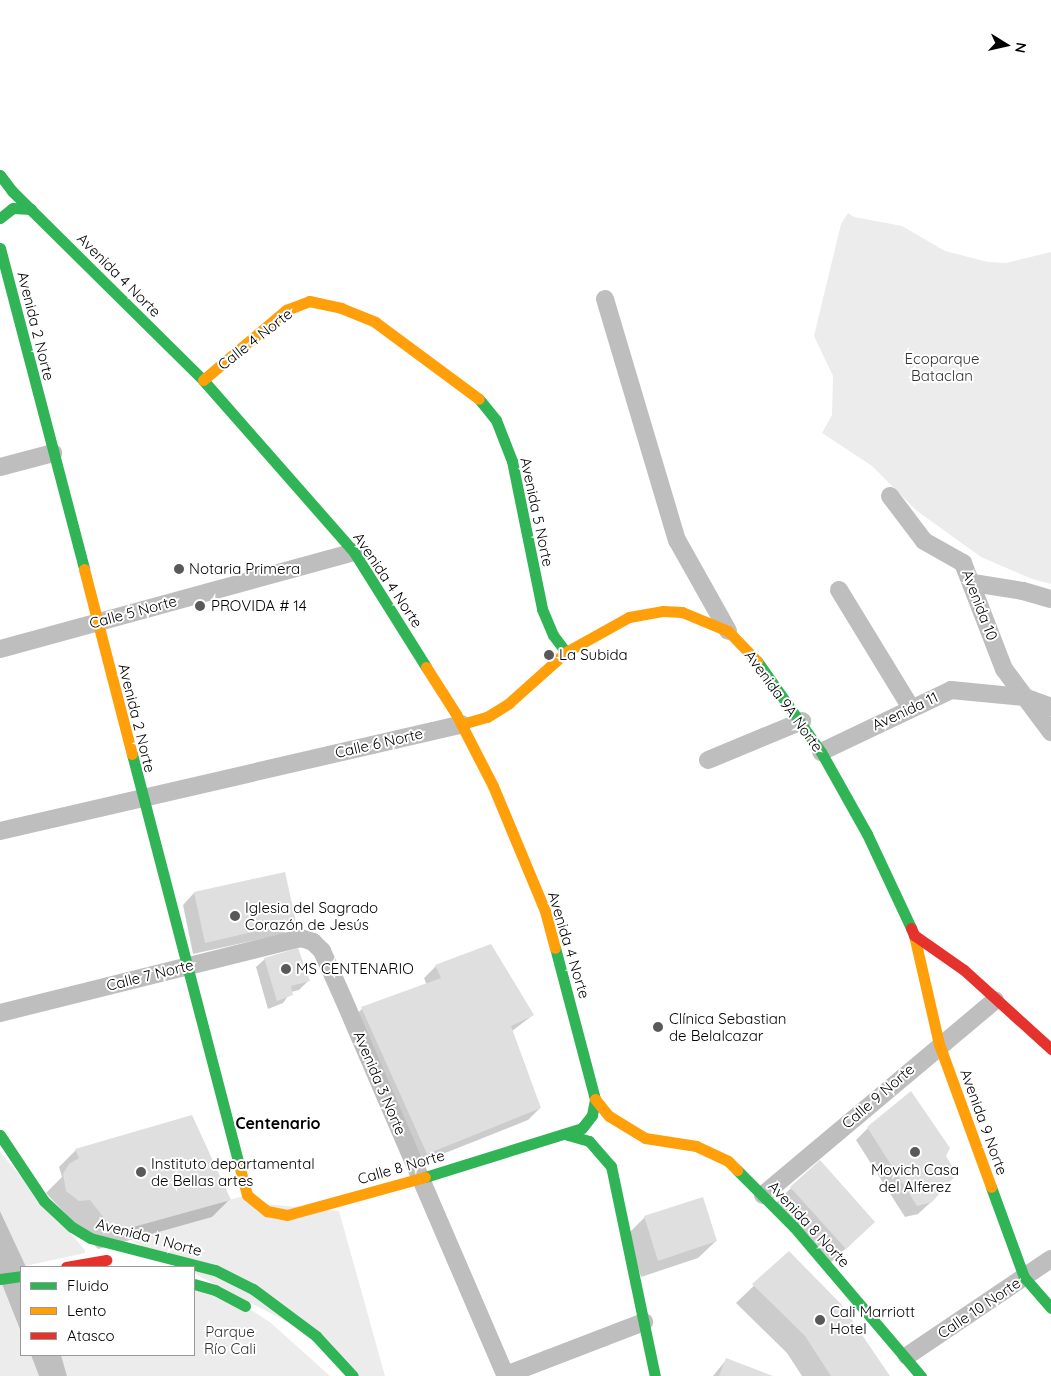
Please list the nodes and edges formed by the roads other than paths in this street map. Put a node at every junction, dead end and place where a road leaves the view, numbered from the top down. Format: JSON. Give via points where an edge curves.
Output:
{"nodes":[{"id":1,"x":0,"y":175,"type":"edge"},
{"id":2,"x":31,"y":209,"type":"junction"},
{"id":3,"x":0,"y":218,"type":"edge"},
{"id":4,"x":0,"y":248,"type":"edge"},
{"id":5,"x":605,"y":299,"type":"dead end"},
{"id":6,"x":309,"y":301,"type":"joint"},
{"id":7,"x":203,"y":380,"type":"junction"},
{"id":8,"x":53,"y":453,"type":"junction"},
{"id":9,"x":0,"y":467,"type":"edge"},
{"id":10,"x":890,"y":496,"type":"dead end"},
{"id":11,"x":354,"y":552,"type":"junction"},
{"id":12,"x":973,"y":583,"type":"junction"},
{"id":13,"x":839,"y":590,"type":"dead end"},
{"id":14,"x":1051,"y":600,"type":"edge"},
{"id":15,"x":96,"y":622,"type":"junction"},
{"id":16,"x":728,"y":631,"type":"junction"},
{"id":17,"x":0,"y":650,"type":"edge"},
{"id":18,"x":566,"y":652,"type":"junction"},
{"id":19,"x":1024,"y":697,"type":"junction"},
{"id":20,"x":1051,"y":707,"type":"edge"},
{"id":21,"x":911,"y":708,"type":"junction"},
{"id":22,"x":802,"y":720,"type":"junction"},
{"id":23,"x":462,"y":724,"type":"junction"},
{"id":24,"x":1051,"y":732,"type":"edge"},
{"id":25,"x":821,"y":752,"type":"junction"},
{"id":26,"x":708,"y":760,"type":"dead end"},
{"id":27,"x":141,"y":796,"type":"junction"},
{"id":28,"x":0,"y":830,"type":"edge"},
{"id":29,"x":914,"y":935,"type":"junction"},
{"id":30,"x":301,"y":938,"type":"joint"},
{"id":31,"x":186,"y":966,"type":"junction"},
{"id":32,"x":995,"y":1000,"type":"junction"},
{"id":33,"x":0,"y":1013,"type":"edge"},
{"id":34,"x":940,"y":1044,"type":"junction"},
{"id":35,"x":1051,"y":1049,"type":"edge"},
{"id":36,"x":595,"y":1099,"type":"junction"},
{"id":37,"x":568,"y":1135,"type":"junction"},
{"id":38,"x":0,"y":1136,"type":"edge"},
{"id":39,"x":645,"y":1138,"type":"junction"},
{"id":40,"x":628,"y":1144,"type":"dead end"},
{"id":41,"x":421,"y":1178,"type":"junction"},
{"id":42,"x":247,"y":1194,"type":"joint"},
{"id":43,"x":763,"y":1195,"type":"junction"},
{"id":44,"x":90,"y":1238,"type":"junction"},
{"id":45,"x":1051,"y":1259,"type":"edge"},
{"id":46,"x":73,"y":1266,"type":"edge"},
{"id":47,"x":195,"y":1266,"type":"edge"},
{"id":48,"x":195,"y":1266,"type":"edge"},
{"id":49,"x":20,"y":1276,"type":"edge"},
{"id":50,"x":1024,"y":1277,"type":"junction"},
{"id":51,"x":0,"y":1279,"type":"edge"},
{"id":52,"x":195,"y":1284,"type":"edge"},
{"id":53,"x":1051,"y":1308,"type":"edge"},
{"id":54,"x":258,"y":1314,"type":"dead end"},
{"id":55,"x":644,"y":1322,"type":"junction"},
{"id":56,"x":316,"y":1336,"type":"junction"},
{"id":57,"x":908,"y":1356,"type":"junction"},
{"id":58,"x":506,"y":1375,"type":"edge"},
{"id":59,"x":338,"y":1376,"type":"edge"},
{"id":60,"x":353,"y":1376,"type":"edge"},
{"id":61,"x":655,"y":1376,"type":"edge"},
{"id":62,"x":921,"y":1376,"type":"edge"}],
"edges":[{"from":1,"to":2,"type":"main road","name":"Avenida 4 Norte"},
{"from":2,"to":3,"type":"main road","via":[[13,208]]},
{"from":2,"to":7,"type":"main road","name":"Avenida 4 Norte"},
{"from":4,"to":8,"type":"main road","name":"Avenida 2 Norte"},
{"from":5,"to":16,"type":"street","name":"Avenida 9A Norte","via":[[677,540]]},
{"from":6,"to":7,"type":"main road","name":"Calle 4 Norte","via":[[286,310]]},
{"from":6,"to":18,"type":"main road","name":"Avenida 5 Norte","via":[[341,308],[375,322],[476,395],[496,420],[512,461],[542,608],[553,634]]},
{"from":7,"to":11,"type":"main road","name":"Avenida 4 Norte"},
{"from":8,"to":9,"type":"street"},
{"from":8,"to":15,"type":"main road","name":"Avenida 2 Norte"},
{"from":10,"to":12,"type":"street","name":"Avenida 10","via":[[924,541],[963,563]]},
{"from":11,"to":15,"type":"street","name":"Calle 5 Norte"},
{"from":11,"to":23,"type":"main road","name":"Avenida 4 Norte"},
{"from":12,"to":14,"type":"street","via":[[1023,591]]},
{"from":12,"to":19,"type":"street","name":"Avenida 10","via":[[1004,669]]},
{"from":13,"to":21,"type":"street"},
{"from":15,"to":17,"type":"street","name":"Calle 5 Norte"},
{"from":15,"to":27,"type":"main road","name":"Avenida 2 Norte"},
{"from":16,"to":18,"type":"main road","name":"Calle 6 Norte","via":[[699,616],[682,612],[648,613],[607,627]]},
{"from":16,"to":22,"type":"main road","name":"Avenida 9A Norte","via":[[752,654]]},
{"from":18,"to":23,"type":"main road","name":"Calle 6 Norte","via":[[509,703],[487,717]]},
{"from":19,"to":20,"type":"street","name":"Avenida 11"},
{"from":19,"to":21,"type":"street","name":"Avenida 11","via":[[951,690]]},
{"from":19,"to":24,"type":"street","name":"Avenida 10"},
{"from":21,"to":25,"type":"street","name":"Avenida 11"},
{"from":22,"to":25,"type":"main road","name":"Avenida 9A Norte"},
{"from":22,"to":26,"type":"street"},
{"from":23,"to":27,"type":"street","name":"Calle 6 Norte"},
{"from":23,"to":36,"type":"main road","name":"Avenida 4 Norte","via":[[493,786],[545,911]]},
{"from":25,"to":29,"type":"main road","name":"Avenida 9A Norte","via":[[867,834]]},
{"from":27,"to":28,"type":"street","name":"Calle 6 Norte"},
{"from":27,"to":31,"type":"main road","name":"Avenida 2 Norte"},
{"from":29,"to":32,"type":"main road","via":[[964,970]]},
{"from":29,"to":34,"type":"main road","name":"Avenida 9 Norte"},
{"from":30,"to":31,"type":"street","name":"Calle 7 Norte"},
{"from":30,"to":41,"type":"street","name":"Avenida 3 Norte","via":[[313,942],[322,951]]},
{"from":31,"to":33,"type":"street","name":"Calle 7 Norte"},
{"from":31,"to":42,"type":"main road","name":"Avenida 2 Norte"},
{"from":32,"to":34,"type":"street","name":"Calle 9 Norte"},
{"from":32,"to":35,"type":"main road"},
{"from":34,"to":43,"type":"street","name":"Calle 9 Norte"},
{"from":34,"to":50,"type":"main road","name":"Avenida 9 Norte"},
{"from":36,"to":37,"type":"main road","name":"Calle 8 Norte","via":[[588,1122]]},
{"from":36,"to":39,"type":"main road","name":"Avenida 8 Norte","via":[[609,1116]]},
{"from":37,"to":41,"type":"main road","name":"Calle 8 Norte"},
{"from":37,"to":55,"type":"main road","via":[[594,1144],[613,1162]]},
{"from":38,"to":44,"type":"main road","name":"Avenida 1 Norte","via":[[44,1201]]},
{"from":39,"to":40,"type":"main road","name":"Avenida 8 Norte"},
{"from":39,"to":43,"type":"main road","name":"Avenida 8 Norte","via":[[696,1146],[714,1154],[728,1161]]},
{"from":41,"to":42,"type":"main road","name":"Calle 8 Norte","via":[[287,1214],[267,1212]]},
{"from":41,"to":58,"type":"street","name":"Avenida 3 Norte"},
{"from":43,"to":57,"type":"main road","name":"Avenida 8 Norte"},
{"from":44,"to":46,"type":"main road","via":[[110,1261]]},
{"from":44,"to":48,"type":"main road","name":"Avenida 1 Norte"},
{"from":45,"to":50,"type":"street","name":"Calle 10 Norte"},
{"from":47,"to":56,"type":"main road","name":"Avenida 1 Norte","via":[[221,1273],[280,1307]]},
{"from":49,"to":51,"type":"main road"},
{"from":50,"to":53,"type":"main road","name":"Avenida 9 Norte"},
{"from":50,"to":57,"type":"street","name":"Calle 10 Norte"},
{"from":52,"to":54,"type":"main road","via":[[215,1290]]},
{"from":55,"to":58,"type":"street"},
{"from":55,"to":61,"type":"main road"},
{"from":56,"to":59,"type":"main road"},
{"from":56,"to":60,"type":"main road"},
{"from":57,"to":62,"type":"main road","name":"Avenida 8 Norte"}]}
